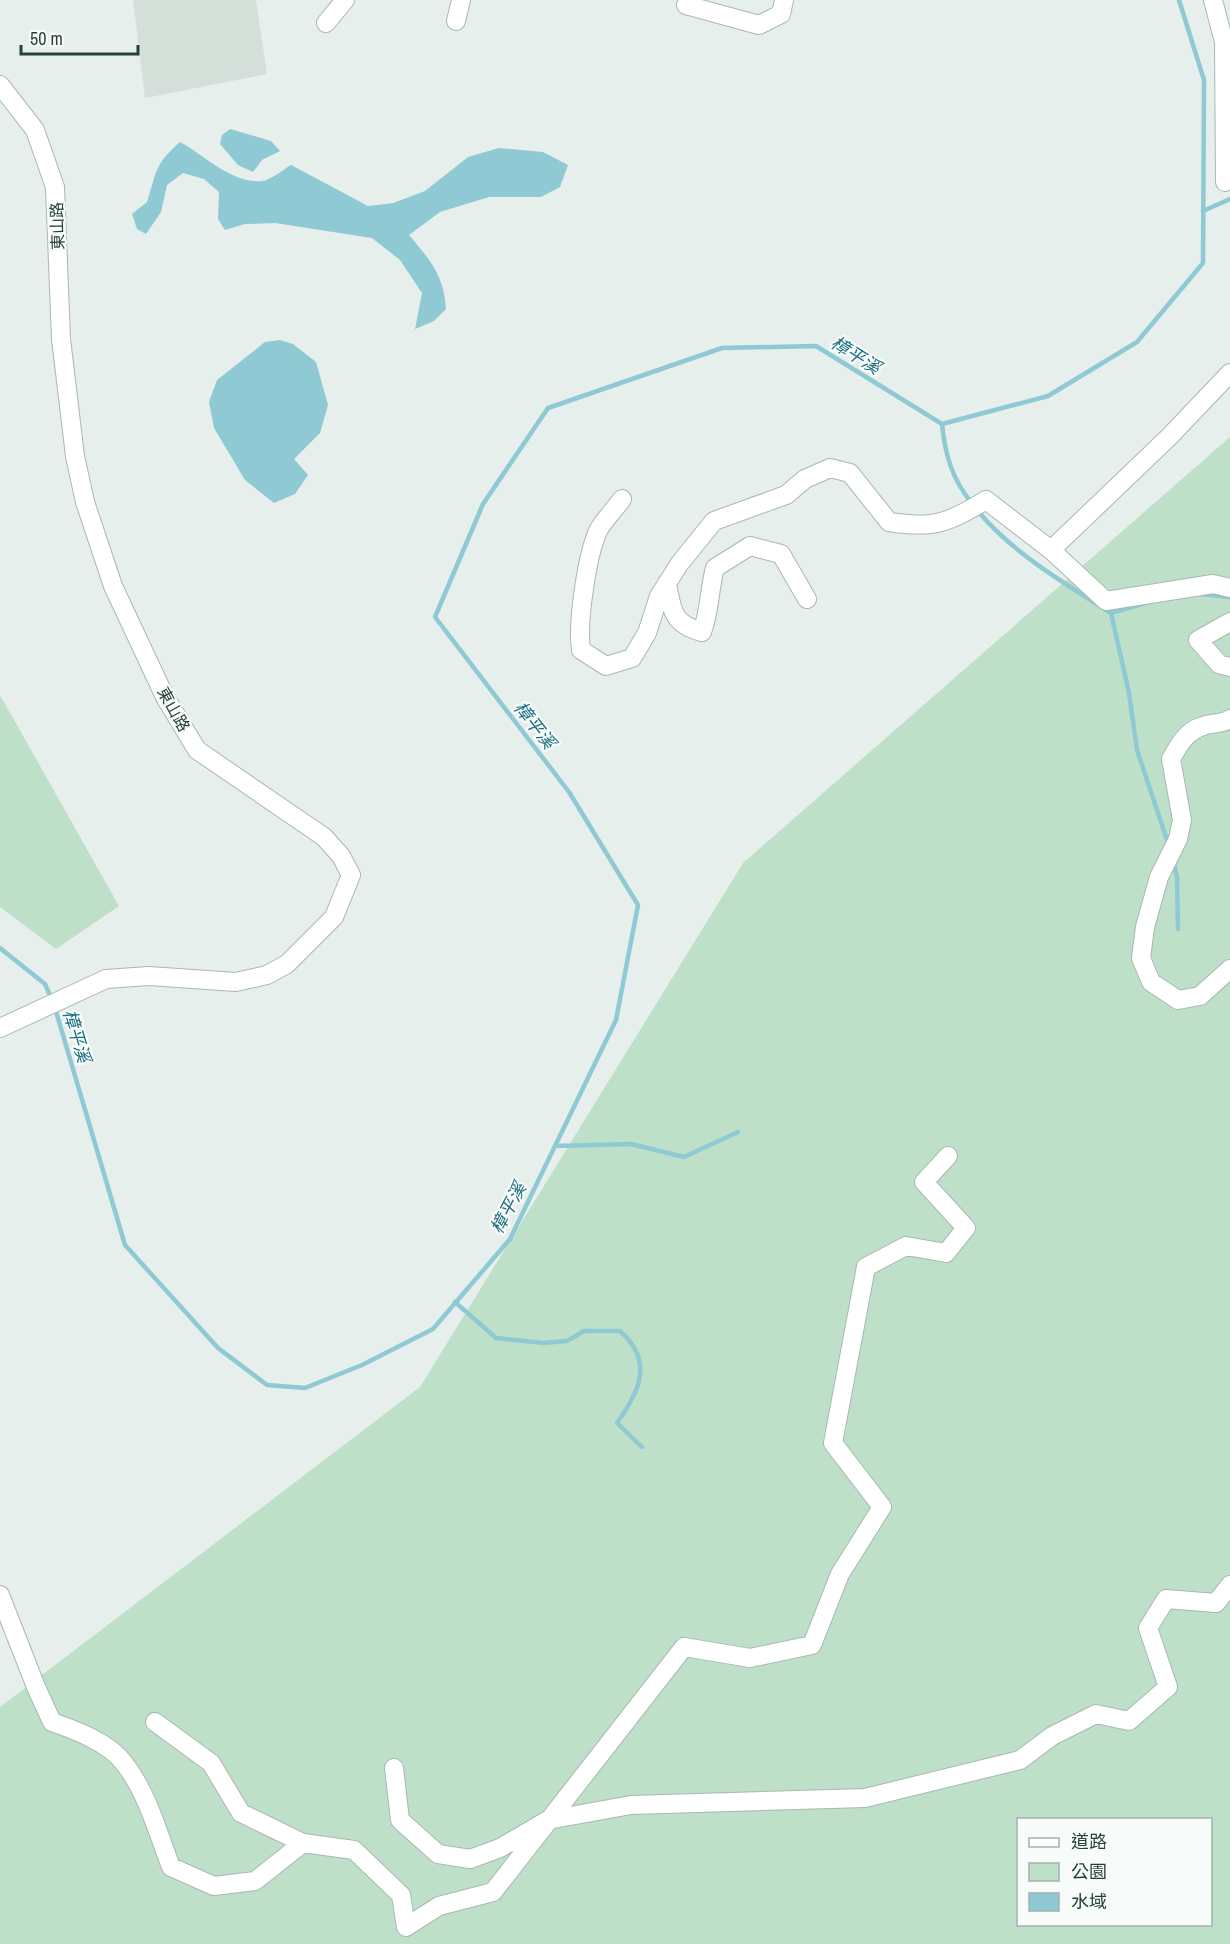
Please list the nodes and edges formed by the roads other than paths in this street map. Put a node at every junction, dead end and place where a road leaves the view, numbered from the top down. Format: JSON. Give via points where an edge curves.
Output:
{"nodes":[{"id":1,"x":345,"y":0,"type":"edge"},
{"id":2,"x":461,"y":0,"type":"edge"},
{"id":3,"x":784,"y":0,"type":"edge"},
{"id":4,"x":1213,"y":0,"type":"edge"},
{"id":5,"x":686,"y":5,"type":"dead end"},
{"id":6,"x":456,"y":21,"type":"dead end"},
{"id":7,"x":326,"y":23,"type":"dead end"},
{"id":8,"x":0,"y":85,"type":"edge"},
{"id":9,"x":1224,"y":182,"type":"dead end"},
{"id":10,"x":1230,"y":374,"type":"edge"},
{"id":11,"x":622,"y":499,"type":"dead end"},
{"id":12,"x":1051,"y":550,"type":"junction"},
{"id":13,"x":667,"y":583,"type":"junction"},
{"id":14,"x":1230,"y":588,"type":"edge"},
{"id":15,"x":807,"y":599,"type":"dead end"},
{"id":16,"x":1230,"y":622,"type":"edge"},
{"id":17,"x":1230,"y":667,"type":"edge"},
{"id":18,"x":1230,"y":719,"type":"edge"},
{"id":19,"x":1230,"y":969,"type":"edge"},
{"id":20,"x":0,"y":1028,"type":"edge"},
{"id":21,"x":948,"y":1156,"type":"dead end"},
{"id":22,"x":1230,"y":1585,"type":"edge"},
{"id":23,"x":0,"y":1595,"type":"edge"},
{"id":24,"x":155,"y":1722,"type":"dead end"},
{"id":25,"x":394,"y":1768,"type":"dead end"},
{"id":26,"x":548,"y":1820,"type":"junction"},
{"id":27,"x":303,"y":1843,"type":"junction"}],
"edges":[{"from":1,"to":7,"type":"street"},
{"from":2,"to":6,"type":"street"},
{"from":3,"to":5,"type":"street","via":[[781,14],[759,25]]},
{"from":4,"to":9,"type":"street","via":[[1224,42]]},
{"from":8,"to":20,"type":"street","name":"東山路","via":[[35,130],[55,188],[61,339],[75,456],[85,502],[113,586],[165,697],[197,750],[324,837],[351,875],[334,917],[287,964],[267,975],[236,982],[148,976],[99,981]]},
{"from":10,"to":12,"type":"street"},
{"from":11,"to":13,"type":"street","via":[[599,530],[578,631],[581,650],[606,666],[632,658],[647,633]]},
{"from":12,"to":13,"type":"street","via":[[986,500],[948,522],[889,522],[849,473],[830,468],[805,479],[786,495],[714,521]]},
{"from":12,"to":14,"type":"street","via":[[1106,601],[1213,584]]},
{"from":13,"to":15,"type":"street","via":[[672,613],[686,628],[702,632],[709,613],[715,568],[750,546],[781,555]]},
{"from":16,"to":17,"type":"street","via":[[1198,640],[1219,664]]},
{"from":18,"to":19,"type":"street","via":[[1202,726],[1184,737],[1171,759],[1182,820],[1145,927],[1141,958],[1152,982],[1178,1000],[1200,996]]},
{"from":21,"to":26,"type":"street","via":[[924,1182],[966,1228],[946,1253],[906,1246],[866,1268],[833,1443],[882,1507],[840,1574],[812,1645],[750,1658],[684,1647]]},
{"from":22,"to":26,"type":"street","via":[[1216,1603],[1166,1599],[1148,1628],[1168,1687],[1129,1721],[1096,1714],[1052,1736],[1020,1760],[865,1798],[631,1805]]},
{"from":23,"to":27,"type":"street","via":[[52,1722],[85,1734],[123,1761],[149,1809],[171,1867],[214,1886],[255,1881]]},
{"from":24,"to":27,"type":"street","via":[[211,1763],[241,1813]]},
{"from":25,"to":26,"type":"street","via":[[400,1820],[438,1854],[470,1859],[501,1848]]},
{"from":26,"to":27,"type":"street","via":[[493,1892],[440,1906],[406,1927],[401,1895],[354,1850]]}]}
